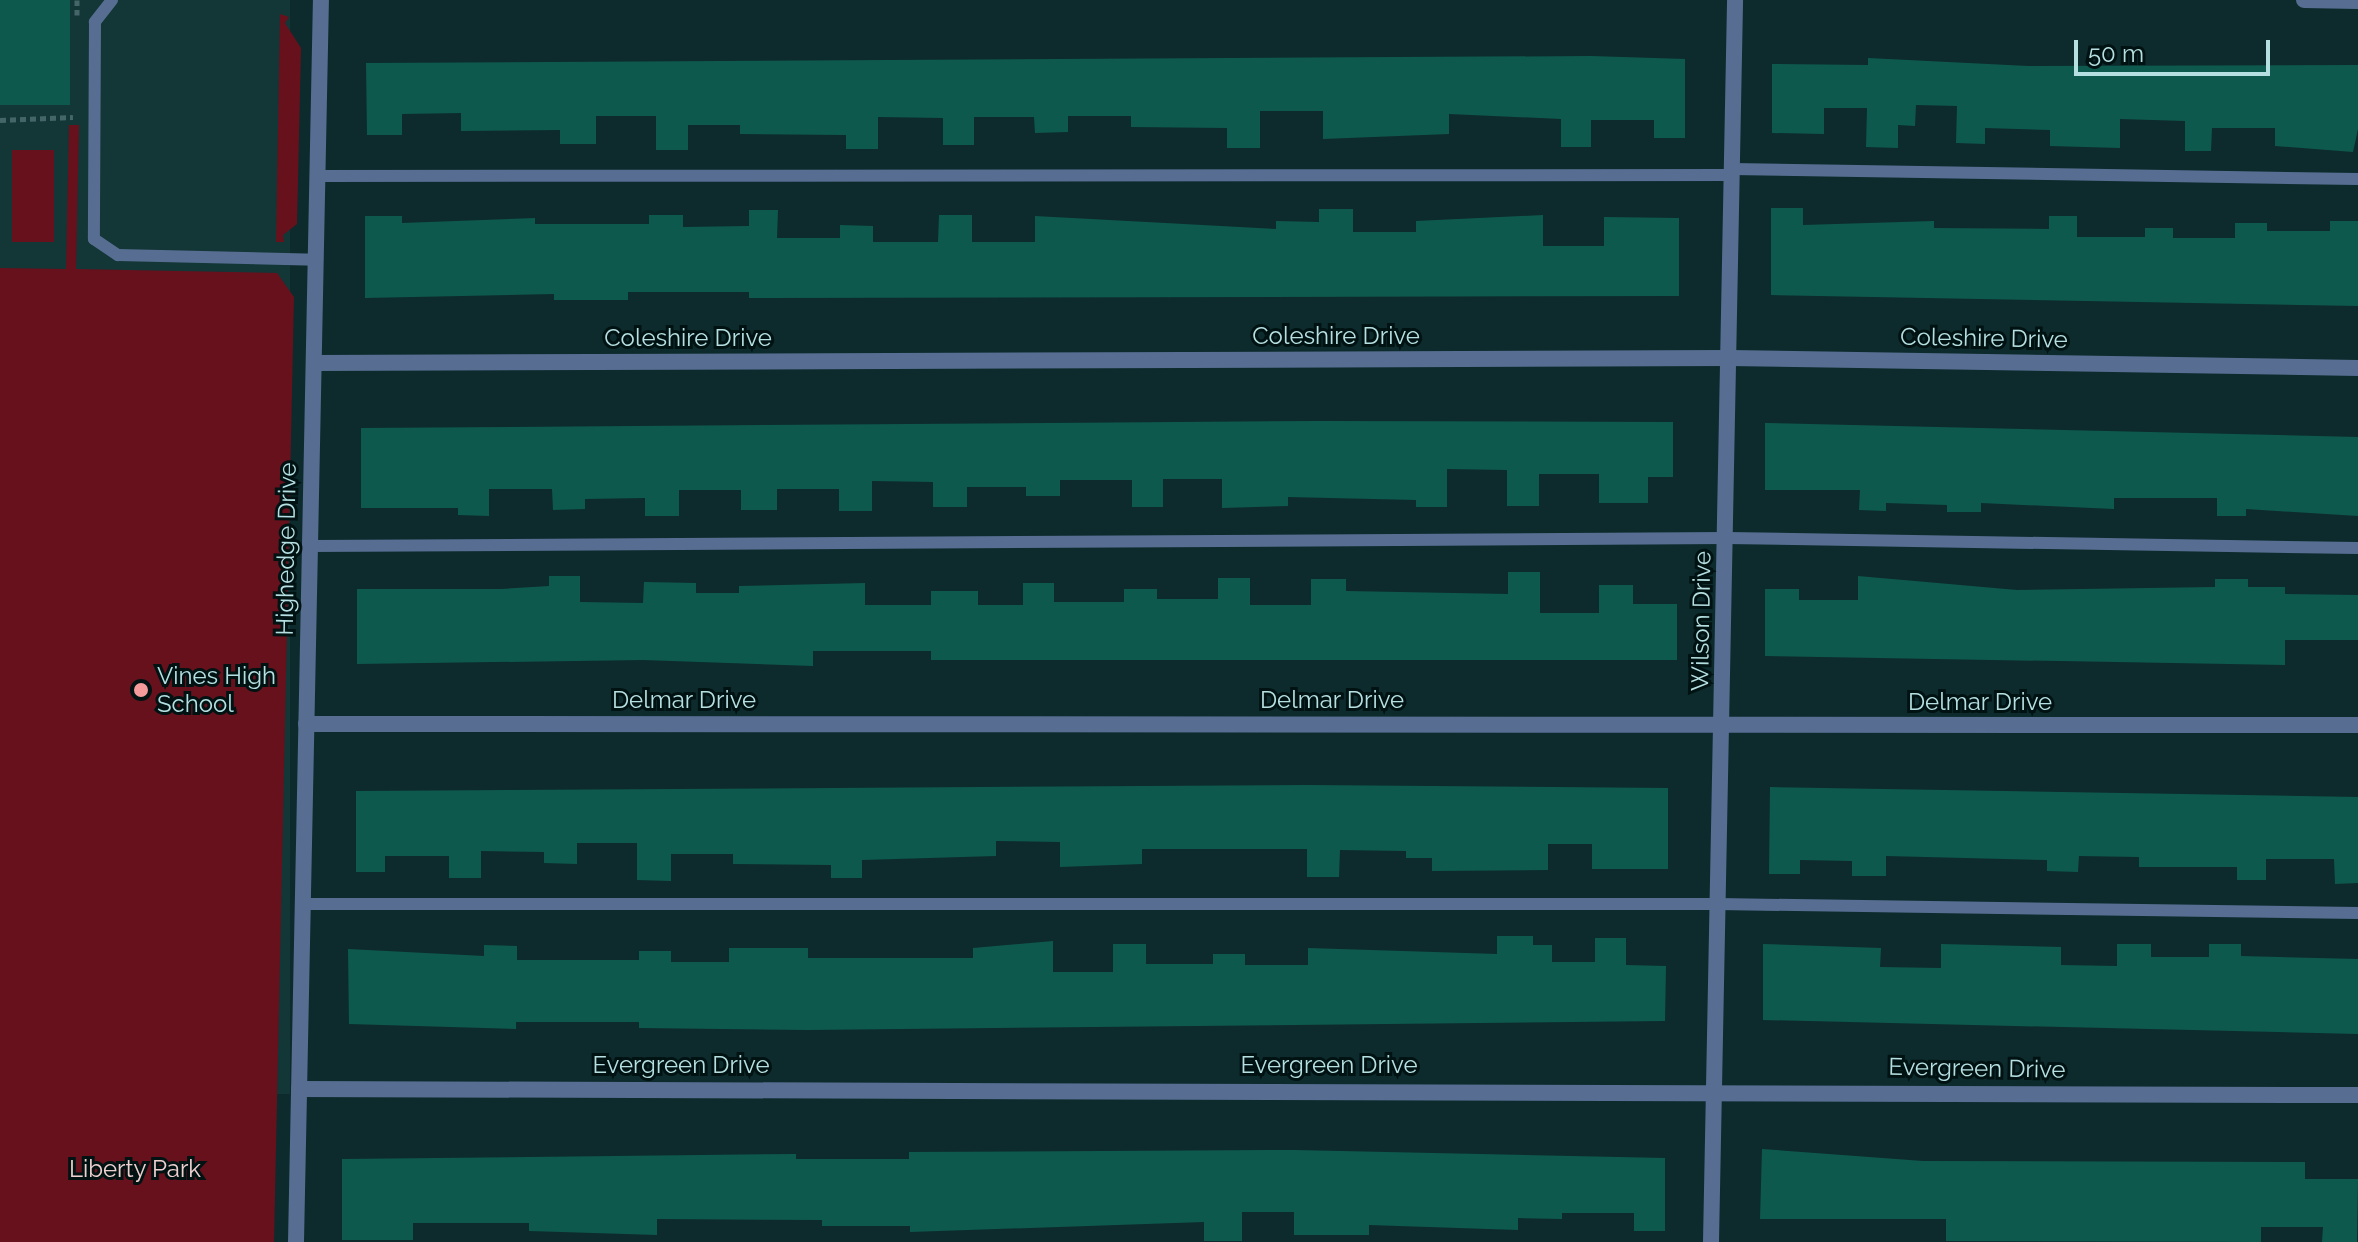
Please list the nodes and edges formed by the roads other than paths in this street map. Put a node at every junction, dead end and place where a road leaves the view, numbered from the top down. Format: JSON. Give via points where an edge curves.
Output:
{"nodes":[{"id":1,"x":112,"y":0,"type":"edge"},
{"id":2,"x":321,"y":0,"type":"edge"},
{"id":3,"x":1735,"y":0,"type":"edge"},
{"id":4,"x":2304,"y":0,"type":"edge"},
{"id":5,"x":2358,"y":1,"type":"edge"},
{"id":6,"x":1732,"y":172,"type":"junction"},
{"id":7,"x":318,"y":176,"type":"junction"},
{"id":8,"x":2358,"y":179,"type":"edge"},
{"id":9,"x":316,"y":260,"type":"junction"},
{"id":10,"x":1730,"y":358,"type":"junction"},
{"id":11,"x":314,"y":363,"type":"junction"},
{"id":12,"x":2358,"y":368,"type":"edge"},
{"id":13,"x":1727,"y":538,"type":"junction"},
{"id":14,"x":310,"y":546,"type":"junction"},
{"id":15,"x":2358,"y":548,"type":"edge"},
{"id":16,"x":306,"y":724,"type":"junction"},
{"id":17,"x":1724,"y":724,"type":"junction"},
{"id":18,"x":2358,"y":725,"type":"edge"},
{"id":19,"x":303,"y":904,"type":"junction"},
{"id":20,"x":1718,"y":904,"type":"junction"},
{"id":21,"x":2358,"y":913,"type":"edge"},
{"id":22,"x":1712,"y":1088,"type":"junction"},
{"id":23,"x":299,"y":1089,"type":"junction"},
{"id":24,"x":2358,"y":1095,"type":"edge"},
{"id":25,"x":296,"y":1242,"type":"edge"},
{"id":26,"x":1711,"y":1242,"type":"edge"}],
"edges":[{"from":1,"to":9,"type":"lane","via":[[95,22],[94,239],[118,255],[137,257]]},
{"from":2,"to":7,"type":"street","name":"Highedge Drive"},
{"from":3,"to":6,"type":"street","name":"Wilson Drive"},
{"from":4,"to":5,"type":"street"},
{"from":6,"to":7,"type":"lane"},
{"from":6,"to":8,"type":"lane"},
{"from":6,"to":10,"type":"street","name":"Wilson Drive"},
{"from":7,"to":9,"type":"street","name":"Highedge Drive"},
{"from":9,"to":11,"type":"street","name":"Highedge Drive"},
{"from":10,"to":11,"type":"street","name":"Coleshire Drive"},
{"from":10,"to":12,"type":"street","name":"Coleshire Drive"},
{"from":10,"to":13,"type":"street","name":"Wilson Drive"},
{"from":11,"to":14,"type":"street","name":"Highedge Drive"},
{"from":13,"to":14,"type":"lane"},
{"from":13,"to":15,"type":"lane"},
{"from":13,"to":17,"type":"street","name":"Wilson Drive"},
{"from":14,"to":16,"type":"street","name":"Highedge Drive"},
{"from":16,"to":17,"type":"street","name":"Delmar Drive"},
{"from":16,"to":19,"type":"street","name":"Highedge Drive"},
{"from":17,"to":18,"type":"street","name":"Delmar Drive"},
{"from":17,"to":20,"type":"street","name":"Wilson Drive"},
{"from":19,"to":20,"type":"lane"},
{"from":19,"to":23,"type":"street","name":"Highedge Drive"},
{"from":20,"to":21,"type":"lane"},
{"from":20,"to":22,"type":"street","name":"Wilson Drive"},
{"from":22,"to":23,"type":"street","name":"Evergreen Drive"},
{"from":22,"to":24,"type":"street","name":"Evergreen Drive"},
{"from":22,"to":26,"type":"street","name":"Wilson Drive"},
{"from":23,"to":25,"type":"street","name":"Highedge Drive"}]}
